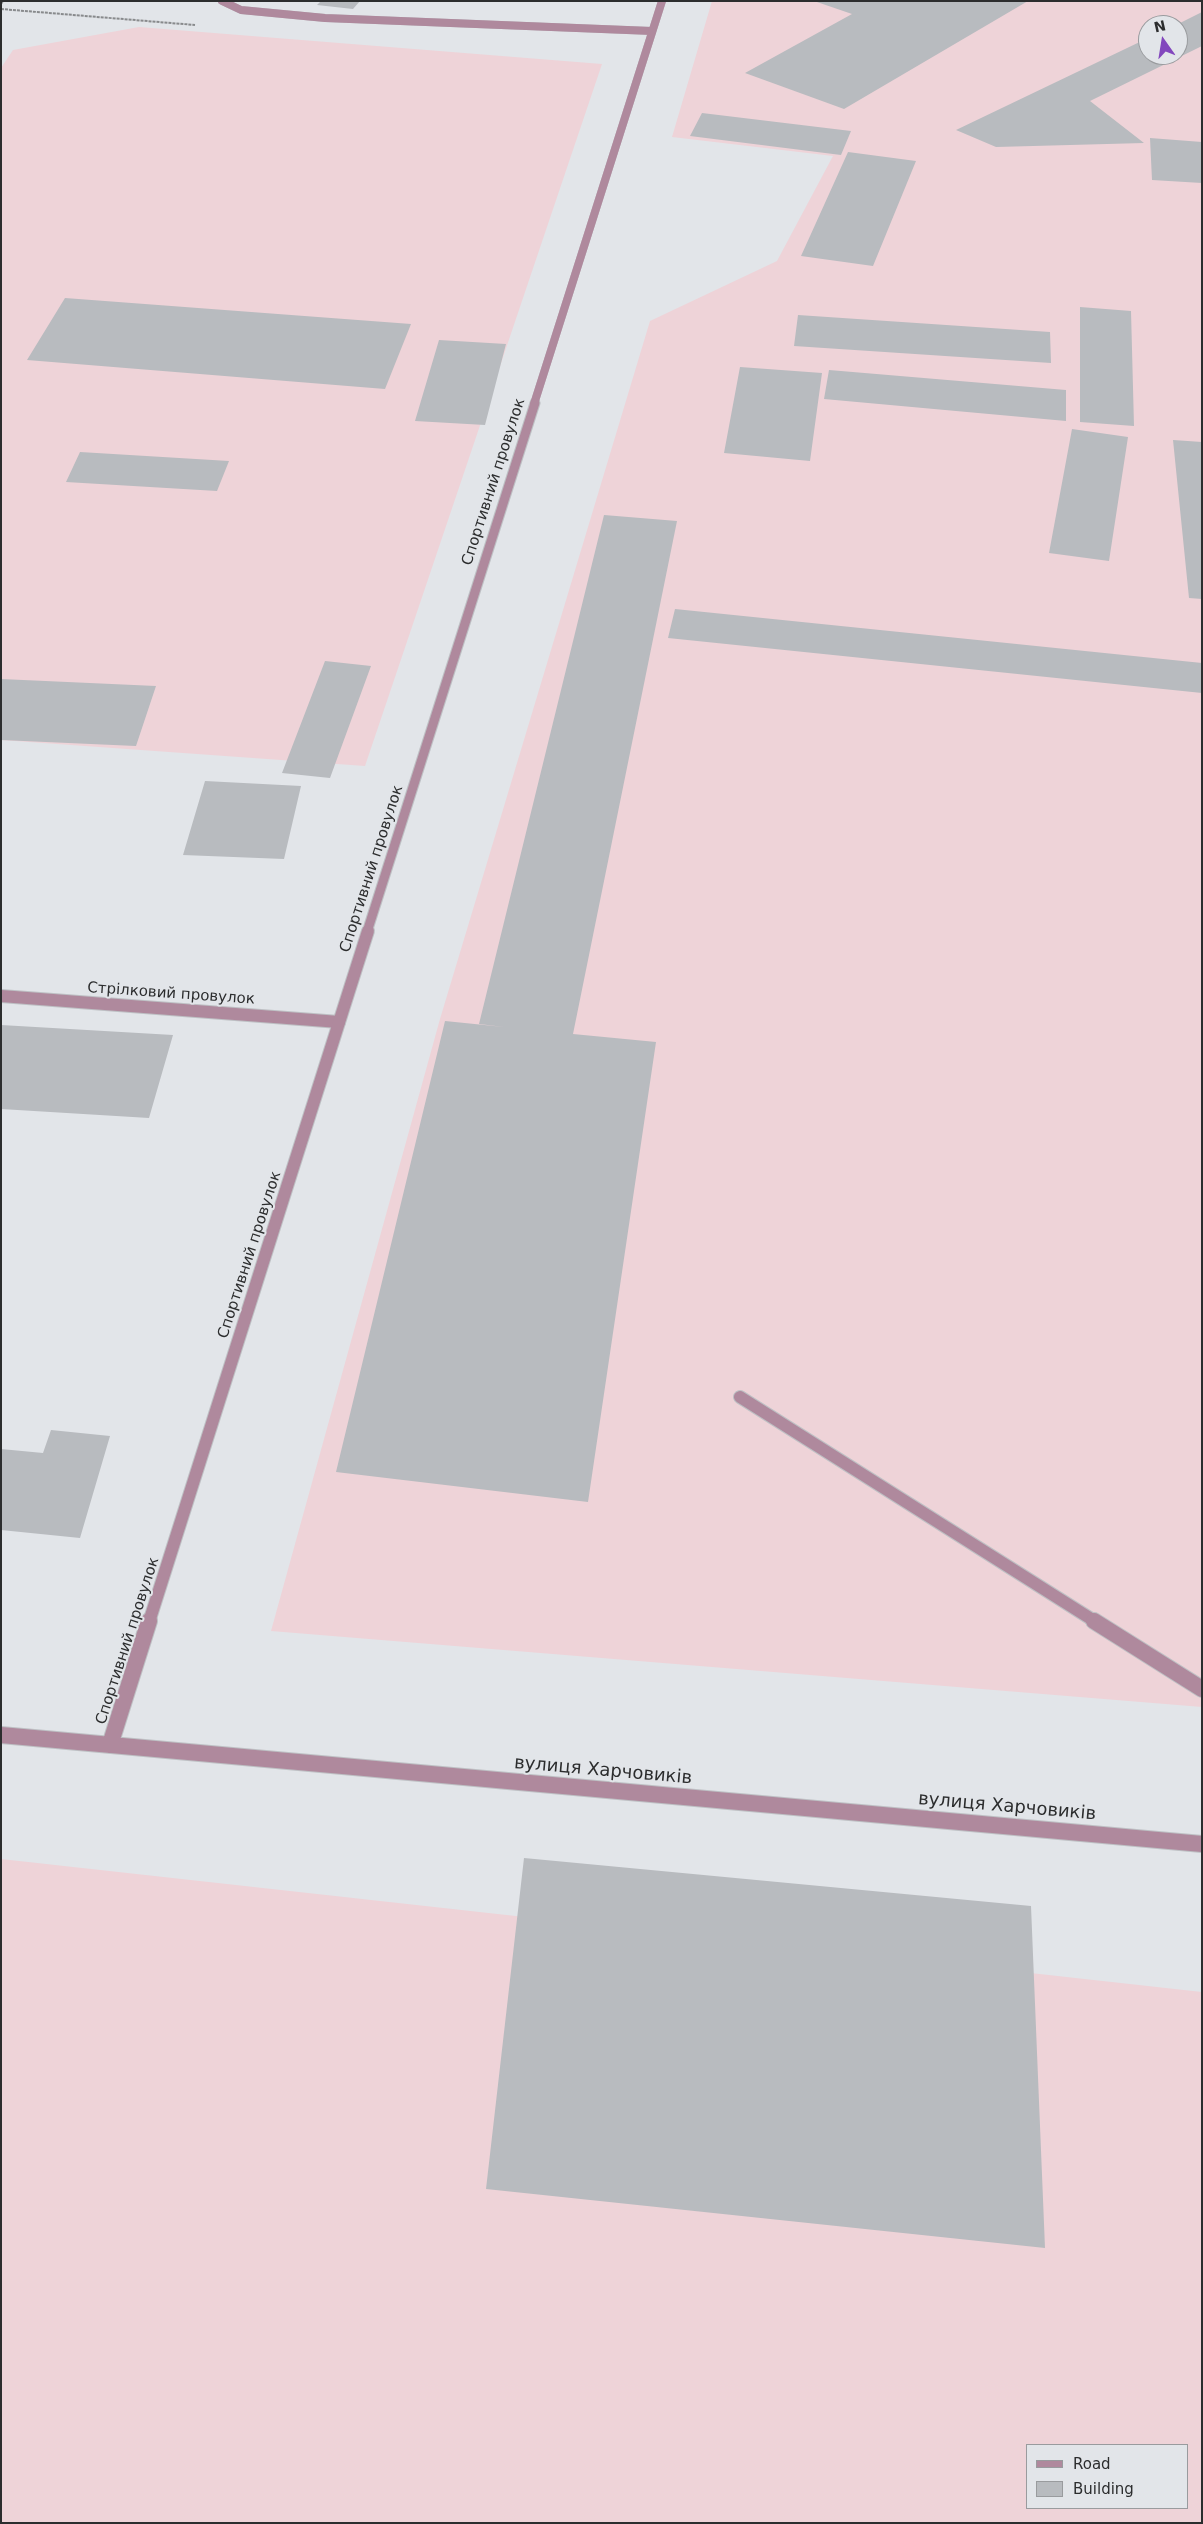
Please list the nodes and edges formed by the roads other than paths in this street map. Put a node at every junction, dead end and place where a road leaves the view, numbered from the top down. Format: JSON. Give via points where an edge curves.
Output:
{"nodes":[{"id":1,"x":222,"y":1,"type":"edge"},
{"id":2,"x":662,"y":1,"type":"edge"},
{"id":3,"x":652,"y":31,"type":"junction"},
{"id":4,"x":1,"y":996,"type":"edge"},
{"id":5,"x":339,"y":1022,"type":"junction"},
{"id":6,"x":740,"y":1397,"type":"dead end"},
{"id":7,"x":1202,"y":1689,"type":"edge"},
{"id":8,"x":1,"y":1735,"type":"edge"},
{"id":9,"x":110,"y":1745,"type":"junction"},
{"id":10,"x":1202,"y":1844,"type":"edge"}],
"edges":[{"from":1,"to":3,"type":"street","via":[[241,10],[325,18]]},
{"from":2,"to":3,"type":"street","name":"Спортивний провулок"},
{"from":3,"to":5,"type":"street","name":"Спортивний провулок"},
{"from":4,"to":5,"type":"street","name":"Стрілковий провулок"},
{"from":5,"to":9,"type":"street","name":"Спортивний провулок"},
{"from":6,"to":7,"type":"street"},
{"from":8,"to":9,"type":"street","name":"вулиця Харчовиків"},
{"from":9,"to":10,"type":"street","name":"вулиця Харчовиків"}]}
